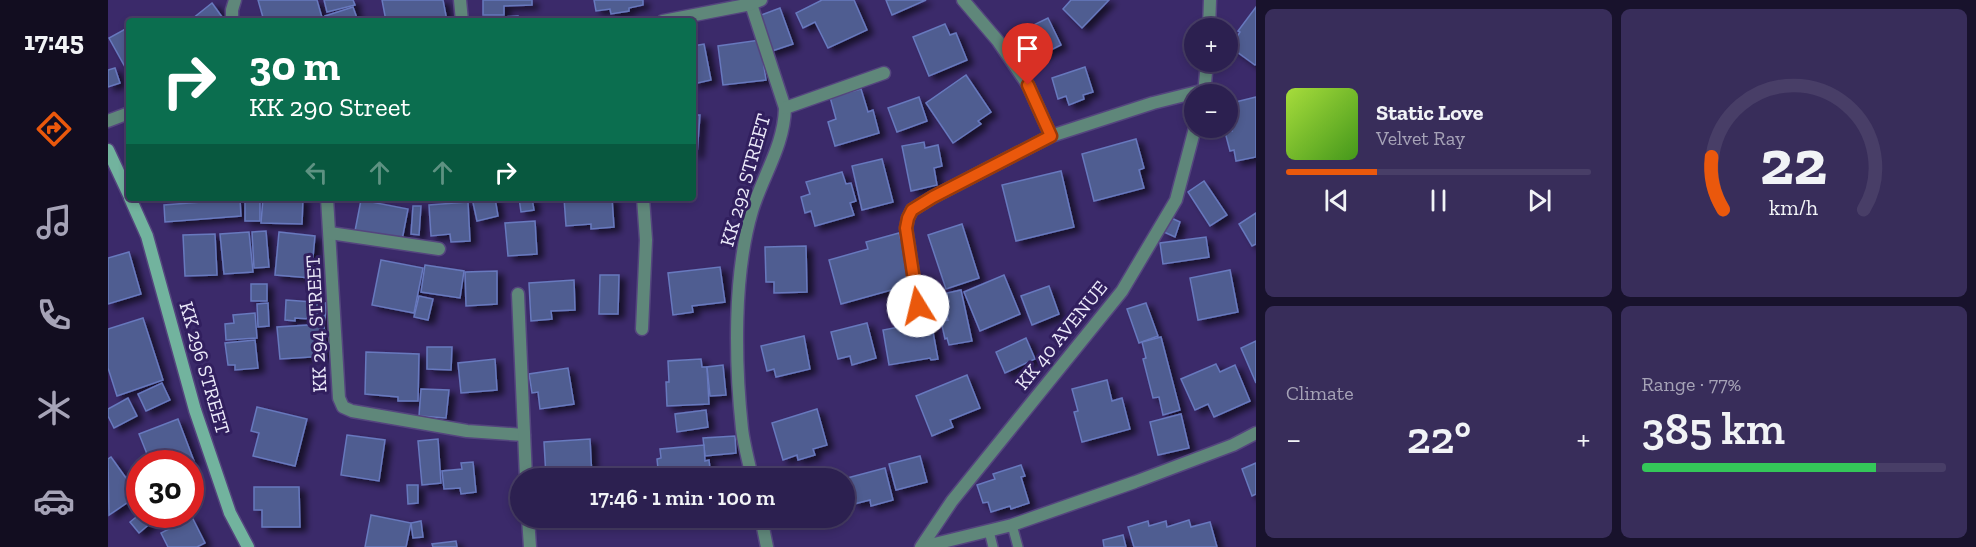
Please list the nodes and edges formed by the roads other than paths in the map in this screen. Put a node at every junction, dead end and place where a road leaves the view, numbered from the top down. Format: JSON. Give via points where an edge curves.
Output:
{"nodes":[{"id":1,"x":459,"y":0,"type":"edge"},
{"id":2,"x":963,"y":0,"type":"edge"},
{"id":3,"x":1210,"y":0,"type":"edge"},
{"id":4,"x":756,"y":2,"type":"edge"},
{"id":5,"x":462,"y":18,"type":"edge"},
{"id":6,"x":678,"y":18,"type":"edge"},
{"id":7,"x":1209,"y":18,"type":"edge"},
{"id":8,"x":884,"y":74,"type":"dead end"},
{"id":9,"x":1184,"y":96,"type":"edge"},
{"id":10,"x":785,"y":108,"type":"junction"},
{"id":11,"x":126,"y":114,"type":"edge"},
{"id":12,"x":108,"y":120,"type":"edge"},
{"id":13,"x":1051,"y":136,"type":"junction"},
{"id":14,"x":1192,"y":138,"type":"edge"},
{"id":15,"x":108,"y":150,"type":"edge"},
{"id":16,"x":126,"y":188,"type":"edge"},
{"id":17,"x":132,"y":201,"type":"edge"},
{"id":18,"x":327,"y":201,"type":"edge"},
{"id":19,"x":643,"y":201,"type":"edge"},
{"id":20,"x":330,"y":233,"type":"junction"},
{"id":21,"x":439,"y":249,"type":"dead end"},
{"id":22,"x":518,"y":294,"type":"dead end"},
{"id":23,"x":918,"y":306,"type":"dead end"},
{"id":24,"x":642,"y":329,"type":"dead end"},
{"id":25,"x":1256,"y":433,"type":"edge"},
{"id":26,"x":524,"y":435,"type":"junction"},
{"id":27,"x":526,"y":468,"type":"edge"},
{"id":28,"x":750,"y":468,"type":"edge"},
{"id":29,"x":1012,"y":525,"type":"junction"},
{"id":30,"x":529,"y":528,"type":"edge"},
{"id":31,"x":763,"y":528,"type":"edge"},
{"id":32,"x":989,"y":531,"type":"junction"},
{"id":33,"x":248,"y":547,"type":"edge"},
{"id":34,"x":530,"y":547,"type":"edge"},
{"id":35,"x":767,"y":547,"type":"edge"},
{"id":36,"x":922,"y":547,"type":"edge"},
{"id":37,"x":993,"y":547,"type":"edge"},
{"id":38,"x":1018,"y":547,"type":"edge"}],
"edges":[{"from":1,"to":5,"type":"street"},
{"from":2,"to":13,"type":"street","via":[[1028,85]]},
{"from":3,"to":7,"type":"street"},
{"from":4,"to":6,"type":"street"},
{"from":4,"to":10,"type":"street","name":"KK 292 STREET"},
{"from":8,"to":10,"type":"street"},
{"from":9,"to":13,"type":"street"},
{"from":10,"to":28,"type":"street","name":"KK 292 STREET","via":[[779,146],[752,210],[742,257],[737,364],[742,431]]},
{"from":11,"to":12,"type":"street"},
{"from":13,"to":23,"type":"street","via":[[912,210],[906,228]]},
{"from":14,"to":36,"type":"street","name":"KK 40 AVENUE","via":[[1176,200],[1122,291],[952,501]]},
{"from":15,"to":16,"type":"main road","name":"KK 296 STREET"},
{"from":17,"to":33,"type":"main road","name":"KK 296 STREET","via":[[147,236],[195,410],[230,513]]},
{"from":18,"to":20,"type":"street","name":"KK 294 STREET"},
{"from":19,"to":24,"type":"street","via":[[646,240]]},
{"from":20,"to":21,"type":"street"},
{"from":20,"to":26,"type":"street","name":"KK 294 STREET","via":[[339,398],[343,407],[466,431]]},
{"from":22,"to":26,"type":"street"},
{"from":25,"to":29,"type":"street","via":[[1157,474]]},
{"from":26,"to":27,"type":"street"},
{"from":29,"to":32,"type":"street"},
{"from":29,"to":38,"type":"lane"},
{"from":30,"to":34,"type":"street"},
{"from":31,"to":35,"type":"street"},
{"from":32,"to":36,"type":"street"},
{"from":32,"to":37,"type":"lane"}]}
